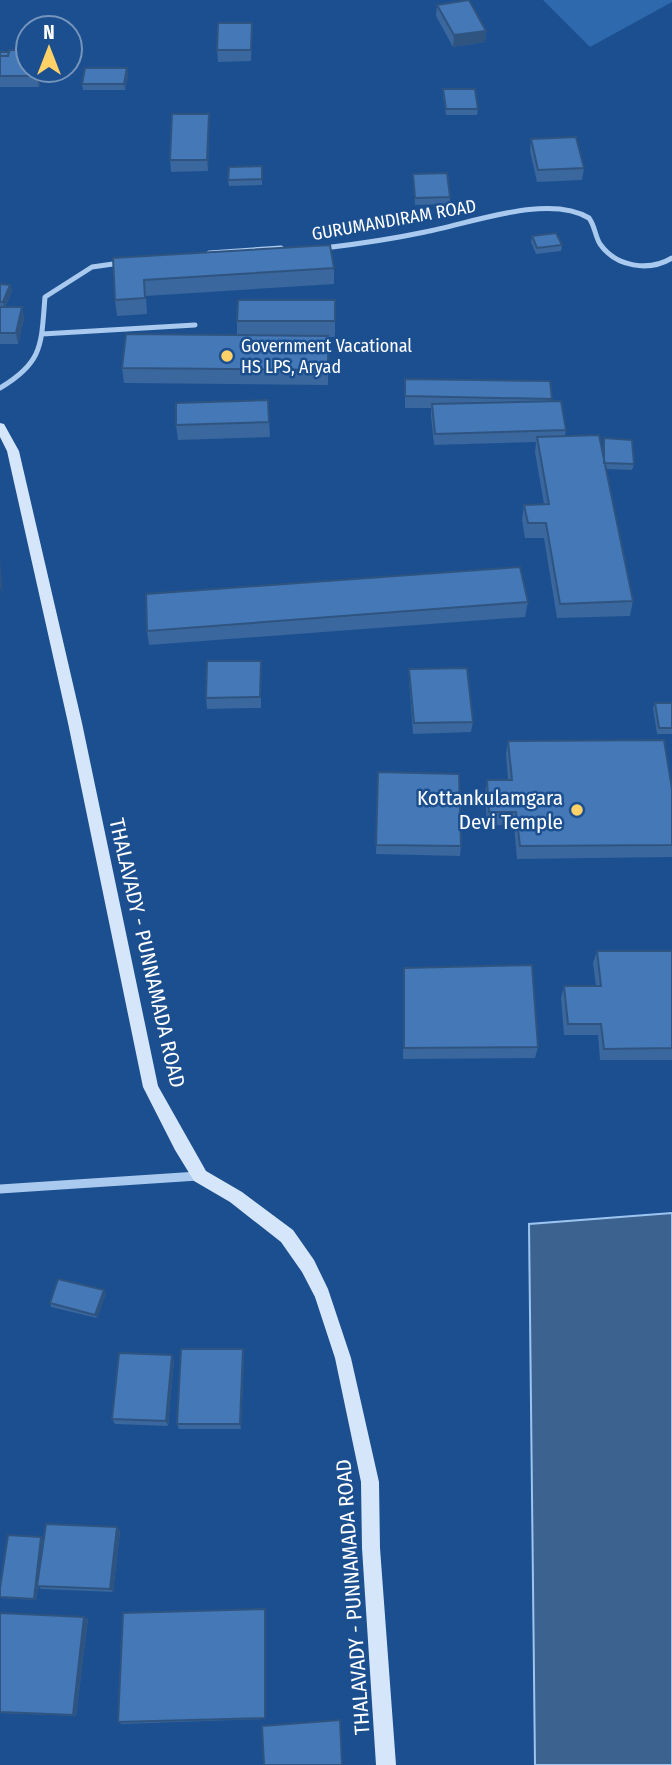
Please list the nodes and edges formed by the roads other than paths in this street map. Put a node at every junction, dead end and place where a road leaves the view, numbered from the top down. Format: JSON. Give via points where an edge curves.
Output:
{"nodes":[{"id":1,"x":290,"y":249,"type":"edge"},
{"id":2,"x":318,"y":249,"type":"edge"},
{"id":3,"x":196,"y":254,"type":"edge"},
{"id":4,"x":672,"y":258,"type":"edge"},
{"id":5,"x":130,"y":262,"type":"edge"},
{"id":6,"x":195,"y":325,"type":"dead end"},
{"id":7,"x":42,"y":334,"type":"junction"},
{"id":8,"x":0,"y":388,"type":"edge"},
{"id":9,"x":0,"y":427,"type":"edge"},
{"id":10,"x":201,"y":1176,"type":"junction"},
{"id":11,"x":0,"y":1189,"type":"edge"},
{"id":12,"x":386,"y":1765,"type":"edge"}],
"edges":[{"from":1,"to":3,"type":"street","name":"GURUMANDIRAM ROAD"},
{"from":2,"to":4,"type":"street","name":"GURUMANDIRAM ROAD","via":[[450,228],[521,211],[563,209],[591,220],[599,243],[612,257],[642,267]]},
{"from":5,"to":7,"type":"street","via":[[92,267],[45,297]]},
{"from":6,"to":7,"type":"street"},
{"from":7,"to":8,"type":"street","via":[[41,353],[29,370]]},
{"from":9,"to":10,"type":"main road","name":"THALAVADY - PUNNAMADA ROAD","via":[[19,476],[151,1087]]},
{"from":10,"to":11,"type":"street"},
{"from":10,"to":12,"type":"main road","name":"THALAVADY - PUNNAMADA ROAD","via":[[287,1236],[322,1295],[343,1358],[370,1482]]}]}
